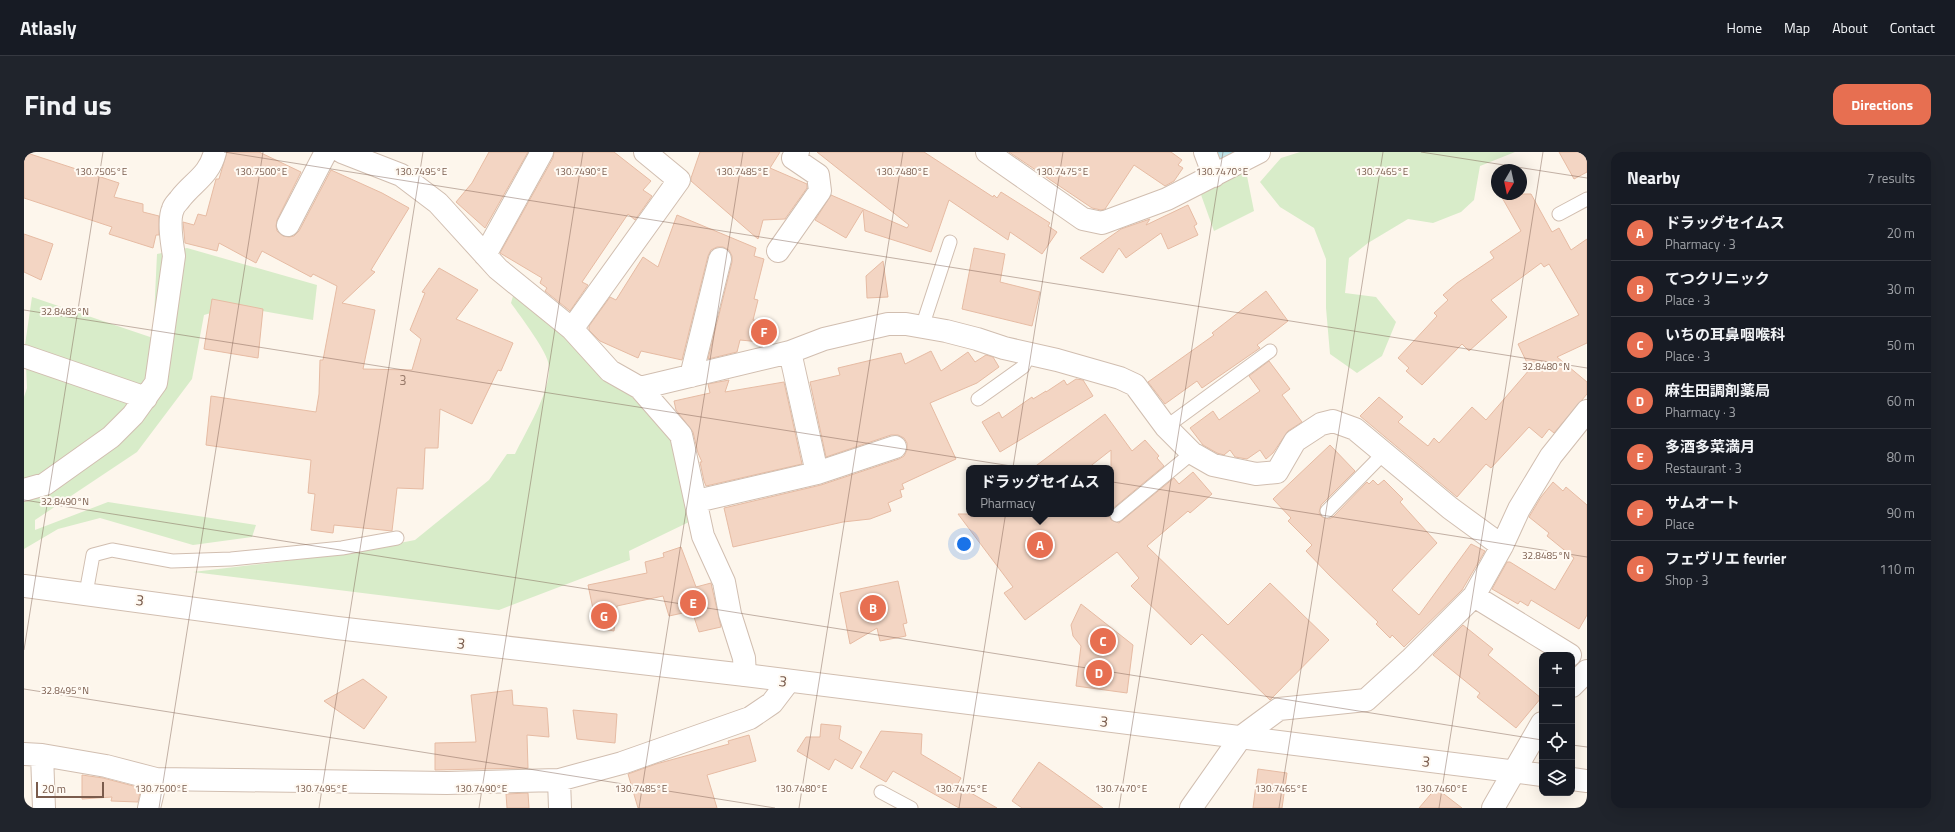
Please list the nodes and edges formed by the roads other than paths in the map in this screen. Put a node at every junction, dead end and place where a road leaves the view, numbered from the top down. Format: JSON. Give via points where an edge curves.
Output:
{"nodes":[{"id":1,"x":214,"y":152,"type":"edge"},
{"id":2,"x":326,"y":152,"type":"edge"},
{"id":3,"x":342,"y":152,"type":"edge"},
{"id":4,"x":542,"y":152,"type":"edge"},
{"id":5,"x":645,"y":152,"type":"edge"},
{"id":6,"x":798,"y":152,"type":"edge"},
{"id":7,"x":987,"y":152,"type":"edge"},
{"id":8,"x":1205,"y":152,"type":"edge"},
{"id":9,"x":1259,"y":152,"type":"edge"},
{"id":10,"x":1214,"y":176,"type":"junction"},
{"id":11,"x":1587,"y":199,"type":"edge"},
{"id":12,"x":1559,"y":214,"type":"dead end"},
{"id":13,"x":288,"y":225,"type":"dead end"},
{"id":14,"x":950,"y":242,"type":"dead end"},
{"id":15,"x":778,"y":251,"type":"dead end"},
{"id":16,"x":485,"y":255,"type":"junction"},
{"id":17,"x":720,"y":259,"type":"dead end"},
{"id":18,"x":922,"y":327,"type":"junction"},
{"id":19,"x":572,"y":329,"type":"junction"},
{"id":20,"x":1270,"y":351,"type":"dead end"},
{"id":21,"x":790,"y":352,"type":"junction"},
{"id":22,"x":1029,"y":355,"type":"junction"},
{"id":23,"x":24,"y":356,"type":"edge"},
{"id":24,"x":691,"y":376,"type":"junction"},
{"id":25,"x":640,"y":388,"type":"junction"},
{"id":26,"x":146,"y":398,"type":"junction"},
{"id":27,"x":978,"y":399,"type":"dead end"},
{"id":28,"x":1587,"y":411,"type":"edge"},
{"id":29,"x":1166,"y":427,"type":"junction"},
{"id":30,"x":895,"y":447,"type":"dead end"},
{"id":31,"x":1192,"y":453,"type":"junction"},
{"id":32,"x":1383,"y":454,"type":"junction"},
{"id":33,"x":817,"y":473,"type":"junction"},
{"id":34,"x":24,"y":490,"type":"edge"},
{"id":35,"x":697,"y":501,"type":"junction"},
{"id":36,"x":1327,"y":511,"type":"dead end"},
{"id":37,"x":1117,"y":515,"type":"dead end"},
{"id":38,"x":397,"y":538,"type":"dead end"},
{"id":39,"x":1502,"y":546,"type":"junction"},
{"id":40,"x":24,"y":586,"type":"edge"},
{"id":41,"x":86,"y":593,"type":"junction"},
{"id":42,"x":1474,"y":596,"type":"junction"},
{"id":43,"x":1565,"y":652,"type":"edge"},
{"id":44,"x":1575,"y":658,"type":"edge"},
{"id":45,"x":1587,"y":665,"type":"edge"},
{"id":46,"x":1587,"y":671,"type":"edge"},
{"id":47,"x":745,"y":676,"type":"junction"},
{"id":48,"x":788,"y":682,"type":"junction"},
{"id":49,"x":1575,"y":683,"type":"edge"},
{"id":50,"x":1541,"y":724,"type":"edge"},
{"id":51,"x":1241,"y":737,"type":"junction"},
{"id":52,"x":33,"y":754,"type":"edge"},
{"id":53,"x":1515,"y":772,"type":"junction"},
{"id":54,"x":1539,"y":775,"type":"edge"},
{"id":55,"x":156,"y":779,"type":"junction"},
{"id":56,"x":1575,"y":779,"type":"edge"},
{"id":57,"x":559,"y":780,"type":"junction"},
{"id":58,"x":1587,"y":781,"type":"edge"},
{"id":59,"x":882,"y":792,"type":"dead end"},
{"id":60,"x":44,"y":808,"type":"edge"},
{"id":61,"x":149,"y":808,"type":"edge"},
{"id":62,"x":560,"y":808,"type":"edge"},
{"id":63,"x":911,"y":808,"type":"edge"},
{"id":64,"x":1191,"y":808,"type":"edge"},
{"id":65,"x":1493,"y":808,"type":"edge"}],
"edges":[{"from":1,"to":26,"type":"street","via":[[205,174],[173,209],[171,235],[174,256],[156,383]]},
{"from":2,"to":13,"type":"street"},
{"from":3,"to":16,"type":"street","via":[[400,175],[438,203]]},
{"from":4,"to":16,"type":"street"},
{"from":5,"to":19,"type":"street","via":[[678,180]]},
{"from":6,"to":15,"type":"street","via":[[793,158],[818,175],[820,191]]},
{"from":7,"to":10,"type":"street","via":[[1083,219],[1102,223],[1167,199]]},
{"from":8,"to":10,"type":"street"},
{"from":9,"to":10,"type":"street"},
{"from":11,"to":12,"type":"lane"},
{"from":14,"to":18,"type":"lane"},
{"from":16,"to":19,"type":"street","via":[[498,269]]},
{"from":17,"to":24,"type":"street"},
{"from":18,"to":21,"type":"street","via":[[888,324],[824,339]]},
{"from":18,"to":22,"type":"street","via":[[977,339]]},
{"from":19,"to":25,"type":"street","via":[[610,371]]},
{"from":20,"to":29,"type":"lane"},
{"from":21,"to":24,"type":"street"},
{"from":21,"to":33,"type":"street"},
{"from":22,"to":27,"type":"lane","via":[[1023,367]]},
{"from":22,"to":29,"type":"street","via":[[1057,360],[1120,378],[1135,385]]},
{"from":23,"to":26,"type":"street"},
{"from":24,"to":25,"type":"street"},
{"from":25,"to":35,"type":"street","via":[[681,435]]},
{"from":26,"to":34,"type":"street","via":[[111,437],[45,484]]},
{"from":28,"to":39,"type":"street","via":[[1551,456],[1519,509]]},
{"from":29,"to":31,"type":"street"},
{"from":30,"to":33,"type":"street"},
{"from":31,"to":32,"type":"street","via":[[1220,467],[1256,474],[1277,472],[1295,441],[1321,424],[1333,421],[1355,429]]},
{"from":31,"to":37,"type":"lane"},
{"from":32,"to":36,"type":"lane"},
{"from":32,"to":39,"type":"street"},
{"from":33,"to":35,"type":"street"},
{"from":35,"to":47,"type":"street","via":[[703,536],[724,582],[730,614],[744,658]]},
{"from":38,"to":41,"type":"lane","via":[[342,548],[231,559],[172,561],[112,550],[93,555]]},
{"from":39,"to":42,"type":"street"},
{"from":40,"to":41,"type":"street","name":"3"},
{"from":41,"to":47,"type":"street","name":"3","via":[[337,628]]},
{"from":42,"to":43,"type":"street"},
{"from":42,"to":51,"type":"street","via":[[1366,700],[1279,709]]},
{"from":44,"to":45,"type":"street"},
{"from":46,"to":49,"type":"street"},
{"from":47,"to":48,"type":"street","name":"3"},
{"from":48,"to":51,"type":"street","name":"3"},
{"from":48,"to":57,"type":"street","via":[[772,703],[750,718],[622,763]]},
{"from":50,"to":53,"type":"street"},
{"from":51,"to":53,"type":"street","name":"3"},
{"from":51,"to":64,"type":"street"},
{"from":52,"to":55,"type":"street","via":[[106,766]]},
{"from":52,"to":60,"type":"street"},
{"from":53,"to":54,"type":"street","name":"3"},
{"from":53,"to":65,"type":"street"},
{"from":55,"to":57,"type":"street","via":[[448,784]]},
{"from":55,"to":61,"type":"street"},
{"from":56,"to":58,"type":"street"},
{"from":57,"to":62,"type":"street"},
{"from":59,"to":63,"type":"lane"}]}
